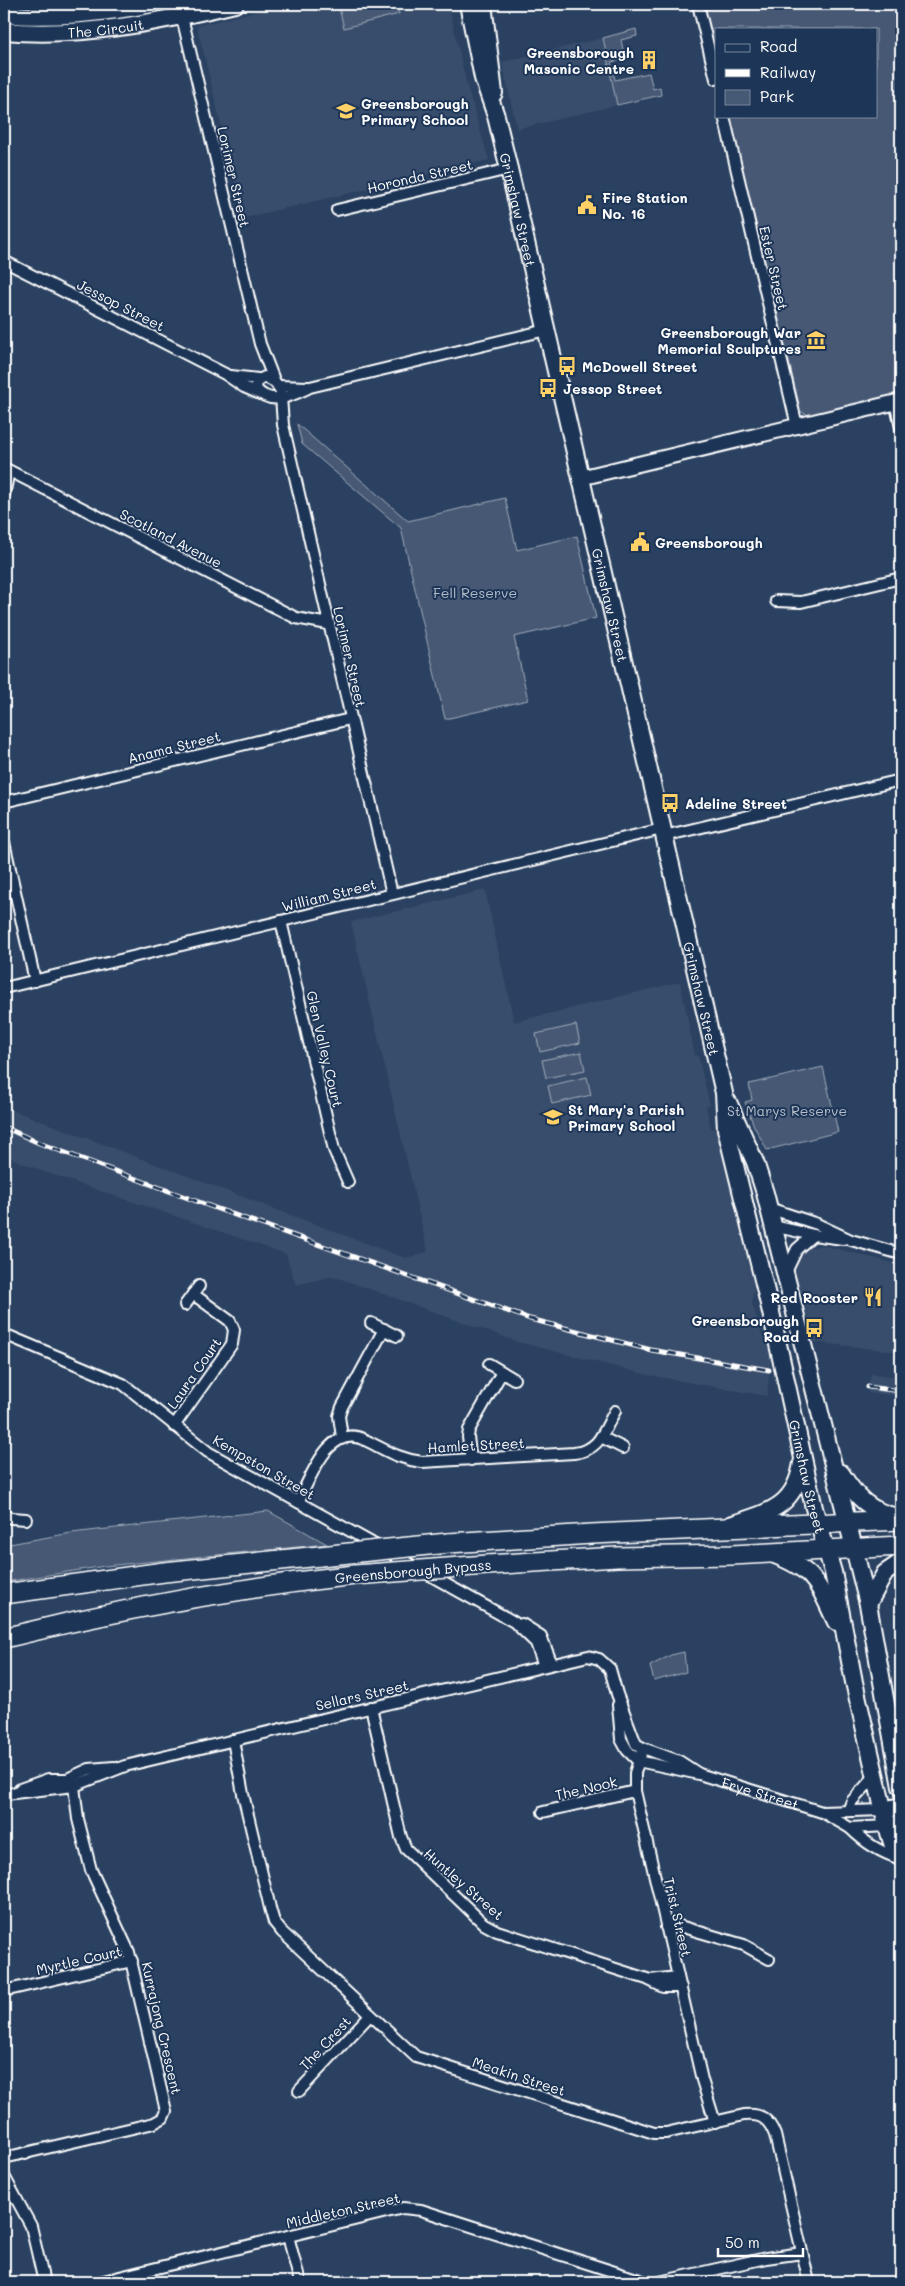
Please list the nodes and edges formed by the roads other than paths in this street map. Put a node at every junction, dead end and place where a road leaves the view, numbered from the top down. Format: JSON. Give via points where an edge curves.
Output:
{"nodes":[{"id":1,"x":152,"y":4,"type":"edge"},
{"id":2,"x":235,"y":4,"type":"edge"},
{"id":3,"x":698,"y":4,"type":"edge"},
{"id":4,"x":472,"y":6,"type":"edge"},
{"id":5,"x":179,"y":8,"type":"edge"},
{"id":6,"x":4,"y":14,"type":"edge"},
{"id":7,"x":4,"y":31,"type":"edge"},
{"id":8,"x":715,"y":75,"type":"edge"},
{"id":9,"x":724,"y":118,"type":"edge"},
{"id":10,"x":509,"y":169,"type":"junction"},
{"id":11,"x":337,"y":210,"type":"dead end"},
{"id":12,"x":4,"y":261,"type":"edge"},
{"id":13,"x":546,"y":330,"type":"junction"},
{"id":14,"x":260,"y":344,"type":"junction"},
{"id":15,"x":225,"y":374,"type":"junction"},
{"id":16,"x":260,"y":378,"type":"junction"},
{"id":17,"x":274,"y":393,"type":"junction"},
{"id":18,"x":898,"y":401,"type":"edge"},
{"id":19,"x":797,"y":426,"type":"junction"},
{"id":20,"x":901,"y":428,"type":"edge"},
{"id":21,"x":6,"y":469,"type":"edge"},
{"id":22,"x":580,"y":478,"type":"junction"},
{"id":23,"x":4,"y":495,"type":"edge"},
{"id":24,"x":901,"y":578,"type":"edge"},
{"id":25,"x":776,"y":601,"type":"dead end"},
{"id":26,"x":328,"y":624,"type":"junction"},
{"id":27,"x":350,"y":719,"type":"junction"},
{"id":28,"x":901,"y":780,"type":"edge"},
{"id":29,"x":4,"y":802,"type":"edge"},
{"id":30,"x":663,"y":833,"type":"junction"},
{"id":31,"x":4,"y":842,"type":"edge"},
{"id":32,"x":392,"y":894,"type":"junction"},
{"id":33,"x":281,"y":921,"type":"junction"},
{"id":34,"x":36,"y":981,"type":"junction"},
{"id":35,"x":4,"y":988,"type":"edge"},
{"id":36,"x":724,"y":1093,"type":"junction"},
{"id":37,"x":348,"y":1182,"type":"dead end"},
{"id":38,"x":769,"y":1208,"type":"junction"},
{"id":39,"x":747,"y":1213,"type":"junction"},
{"id":40,"x":773,"y":1226,"type":"junction"},
{"id":41,"x":813,"y":1235,"type":"junction"},
{"id":42,"x":851,"y":1240,"type":"junction"},
{"id":43,"x":901,"y":1254,"type":"edge"},
{"id":44,"x":785,"y":1276,"type":"junction"},
{"id":45,"x":185,"y":1305,"type":"dead end"},
{"id":46,"x":371,"y":1323,"type":"dead end"},
{"id":47,"x":384,"y":1330,"type":"junction"},
{"id":48,"x":4,"y":1334,"type":"edge"},
{"id":49,"x":397,"y":1336,"type":"dead end"},
{"id":50,"x":489,"y":1364,"type":"dead end"},
{"id":51,"x":502,"y":1372,"type":"junction"},
{"id":52,"x":514,"y":1378,"type":"dead end"},
{"id":53,"x":615,"y":1411,"type":"dead end"},
{"id":54,"x":174,"y":1426,"type":"junction"},
{"id":55,"x":342,"y":1436,"type":"junction"},
{"id":56,"x":601,"y":1437,"type":"junction"},
{"id":57,"x":623,"y":1448,"type":"dead end"},
{"id":58,"x":831,"y":1457,"type":"junction"},
{"id":59,"x":803,"y":1459,"type":"junction"},
{"id":60,"x":471,"y":1460,"type":"junction"},
{"id":61,"x":298,"y":1502,"type":"junction"},
{"id":62,"x":4,"y":1515,"type":"edge"},
{"id":63,"x":26,"y":1519,"type":"dead end"},
{"id":64,"x":901,"y":1519,"type":"edge"},
{"id":65,"x":849,"y":1523,"type":"junction"},
{"id":66,"x":819,"y":1525,"type":"junction"},
{"id":67,"x":721,"y":1528,"type":"junction"},
{"id":68,"x":901,"y":1546,"type":"edge"},
{"id":69,"x":855,"y":1548,"type":"junction"},
{"id":70,"x":827,"y":1551,"type":"junction"},
{"id":71,"x":772,"y":1554,"type":"junction"},
{"id":72,"x":901,"y":1562,"type":"edge"},
{"id":73,"x":4,"y":1594,"type":"edge"},
{"id":74,"x":868,"y":1604,"type":"junction"},
{"id":75,"x":4,"y":1638,"type":"edge"},
{"id":76,"x":847,"y":1647,"type":"junction"},
{"id":77,"x":548,"y":1665,"type":"junction"},
{"id":78,"x":617,"y":1694,"type":"junction"},
{"id":79,"x":371,"y":1707,"type":"junction"},
{"id":80,"x":230,"y":1741,"type":"junction"},
{"id":81,"x":643,"y":1748,"type":"junction"},
{"id":82,"x":638,"y":1760,"type":"junction"},
{"id":83,"x":698,"y":1774,"type":"junction"},
{"id":84,"x":875,"y":1776,"type":"junction"},
{"id":85,"x":70,"y":1784,"type":"junction"},
{"id":86,"x":901,"y":1788,"type":"edge"},
{"id":87,"x":635,"y":1791,"type":"junction"},
{"id":88,"x":5,"y":1794,"type":"edge"},
{"id":89,"x":901,"y":1806,"type":"edge"},
{"id":90,"x":848,"y":1811,"type":"junction"},
{"id":91,"x":543,"y":1812,"type":"dead end"},
{"id":92,"x":822,"y":1812,"type":"junction"},
{"id":93,"x":890,"y":1820,"type":"edge"},
{"id":94,"x":850,"y":1828,"type":"junction"},
{"id":95,"x":901,"y":1858,"type":"edge"},
{"id":96,"x":666,"y":1927,"type":"junction"},
{"id":97,"x":769,"y":1959,"type":"dead end"},
{"id":98,"x":132,"y":1961,"type":"junction"},
{"id":99,"x":679,"y":1982,"type":"junction"},
{"id":100,"x":4,"y":1991,"type":"edge"},
{"id":101,"x":370,"y":2015,"type":"junction"},
{"id":102,"x":299,"y":2091,"type":"dead end"},
{"id":103,"x":712,"y":2122,"type":"junction"},
{"id":104,"x":4,"y":2158,"type":"edge"},
{"id":105,"x":4,"y":2176,"type":"edge"},
{"id":106,"x":288,"y":2236,"type":"junction"},
{"id":107,"x":801,"y":2250,"type":"junction"},
{"id":108,"x":44,"y":2282,"type":"edge"},
{"id":109,"x":100,"y":2282,"type":"edge"},
{"id":110,"x":300,"y":2282,"type":"edge"},
{"id":111,"x":646,"y":2282,"type":"edge"},
{"id":112,"x":659,"y":2282,"type":"edge"},
{"id":113,"x":809,"y":2282,"type":"edge"}],
"edges":[{"from":1,"to":6,"type":"main road","name":"The Circuit","via":[[55,14]]},
{"from":2,"to":5,"type":"main road","name":"The Circuit"},
{"from":3,"to":8,"type":"street"},
{"from":4,"to":10,"type":"main road","name":"Grimshaw Street","via":[[482,78],[496,116]]},
{"from":5,"to":7,"type":"main road","name":"The Circuit","via":[[123,27],[32,33]]},
{"from":5,"to":14,"type":"street","name":"Lorimer Street"},
{"from":9,"to":19,"type":"street","name":"Ester Street"},
{"from":10,"to":11,"type":"street","name":"Horonda Street"},
{"from":10,"to":13,"type":"main road","name":"Grimshaw Street"},
{"from":12,"to":15,"type":"street","name":"Jessop Street"},
{"from":13,"to":17,"type":"street","name":"Jessop Street"},
{"from":13,"to":22,"type":"main road","name":"Grimshaw Street"},
{"from":14,"to":16,"type":"street","name":"Lorimer Street"},
{"from":14,"to":17,"type":"street","name":"Lorimer Street"},
{"from":15,"to":16,"type":"street","name":"Jessop Street"},
{"from":15,"to":17,"type":"street","name":"Jessop Street","via":[[244,387]]},
{"from":16,"to":17,"type":"street","name":"Jessop Street"},
{"from":16,"to":17,"type":"street","name":"Lorimer Street","via":[[255,387]]},
{"from":17,"to":26,"type":"street","name":"Lorimer Street"},
{"from":18,"to":19,"type":"street"},
{"from":18,"to":20,"type":"street"},
{"from":19,"to":22,"type":"street"},
{"from":21,"to":23,"type":"street"},
{"from":21,"to":26,"type":"street","name":"Scotland Avenue","via":[[296,618]]},
{"from":22,"to":30,"type":"main road","name":"Grimshaw Street"},
{"from":24,"to":25,"type":"street","via":[[801,602]]},
{"from":26,"to":27,"type":"street","name":"Lorimer Street"},
{"from":27,"to":29,"type":"street","name":"Anama Street"},
{"from":27,"to":32,"type":"street","name":"Lorimer Street"},
{"from":28,"to":30,"type":"street"},
{"from":30,"to":32,"type":"street","name":"William Street"},
{"from":30,"to":36,"type":"main road","name":"Grimshaw Street"},
{"from":31,"to":34,"type":"street"},
{"from":32,"to":33,"type":"street","name":"William Street"},
{"from":33,"to":34,"type":"street","name":"William Street"},
{"from":33,"to":37,"type":"street","name":"Glen Valley Court","via":[[334,1150]]},
{"from":34,"to":35,"type":"street","name":"William Street"},
{"from":36,"to":38,"type":"main road","name":"Grimshaw Street","via":[[756,1162]]},
{"from":36,"to":39,"type":"main road","name":"Grimshaw Street","via":[[726,1129]]},
{"from":38,"to":39,"type":"main road"},
{"from":38,"to":40,"type":"main road","name":"Grimshaw Street"},
{"from":38,"to":42,"type":"street","via":[[817,1224]]},
{"from":39,"to":40,"type":"main road"},
{"from":39,"to":59,"type":"main road","name":"Grimshaw Street"},
{"from":40,"to":41,"type":"street"},
{"from":40,"to":44,"type":"main road","name":"Grimshaw Street"},
{"from":41,"to":42,"type":"street"},
{"from":41,"to":44,"type":"street","via":[[797,1249]]},
{"from":42,"to":43,"type":"street"},
{"from":44,"to":58,"type":"main road","name":"Grimshaw Street"},
{"from":45,"to":54,"type":"street","name":"Laura Court","via":[[196,1290],[230,1320],[234,1338]]},
{"from":46,"to":47,"type":"street"},
{"from":47,"to":49,"type":"street"},
{"from":47,"to":55,"type":"street","via":[[342,1407],[339,1421]]},
{"from":48,"to":54,"type":"street","name":"Kempston Street","via":[[112,1378]]},
{"from":50,"to":51,"type":"street"},
{"from":51,"to":52,"type":"street"},
{"from":51,"to":60,"type":"street","via":[[469,1430]]},
{"from":53,"to":56,"type":"street","name":"Hamlet Street"},
{"from":54,"to":61,"type":"street","name":"Kempston Street","via":[[208,1452]]},
{"from":55,"to":60,"type":"street","name":"Hamlet Street","via":[[358,1437],[410,1461]]},
{"from":55,"to":61,"type":"street","via":[[328,1447]]},
{"from":56,"to":57,"type":"street"},
{"from":56,"to":60,"type":"street","name":"Hamlet Street","via":[[593,1447],[583,1452]]},
{"from":58,"to":64,"type":"main road","via":[[857,1497],[876,1512]]},
{"from":58,"to":65,"type":"main road","name":"Grimshaw Street"},
{"from":59,"to":66,"type":"main road","name":"Grimshaw Street"},
{"from":59,"to":67,"type":"main road","via":[[795,1488],[782,1504]]},
{"from":61,"to":77,"type":"street","name":"Kempston Street","via":[[514,1622],[536,1643]]},
{"from":62,"to":63,"type":"street"},
{"from":64,"to":65,"type":"highway","name":"Greensborough Bypass"},
{"from":65,"to":66,"type":"highway","name":"Greensborough Bypass"},
{"from":65,"to":69,"type":"main road","name":"Grimshaw Street"},
{"from":66,"to":67,"type":"highway","name":"Greensborough Bypass"},
{"from":66,"to":70,"type":"main road","name":"Grimshaw Street"},
{"from":67,"to":73,"type":"highway","name":"Greensborough Bypass","bridge":true,"via":[[448,1544],[164,1572]]},
{"from":68,"to":69,"type":"highway","name":"Greensborough Bypass"},
{"from":69,"to":70,"type":"highway","name":"Greensborough Bypass"},
{"from":69,"to":74,"type":"main road","name":"Grimshaw Street"},
{"from":70,"to":71,"type":"highway","name":"Greensborough Bypass"},
{"from":70,"to":76,"type":"main road","name":"Grimshaw Street"},
{"from":71,"to":75,"type":"highway","name":"Greensborough Bypass","bridge":true,"via":[[617,1556],[355,1575],[200,1596]]},
{"from":71,"to":76,"type":"main road","via":[[794,1562],[814,1578]]},
{"from":72,"to":74,"type":"main road","via":[[885,1572]]},
{"from":74,"to":86,"type":"main road","name":"Grimshaw Street"},
{"from":76,"to":84,"type":"main road","name":"Grimshaw Street"},
{"from":77,"to":78,"type":"street","name":"Sellars Street","via":[[588,1656],[604,1661],[610,1669]]},
{"from":77,"to":79,"type":"street","name":"Sellars Street"},
{"from":78,"to":81,"type":"street","via":[[634,1739]]},
{"from":78,"to":82,"type":"street","via":[[621,1739]]},
{"from":79,"to":80,"type":"street","name":"Sellars Street"},
{"from":79,"to":99,"type":"street","name":"Huntley Street","via":[[401,1837],[409,1854],[492,1929],[646,1979]]},
{"from":80,"to":85,"type":"street","name":"Sellars Street","via":[[125,1766],[89,1769]]},
{"from":80,"to":101,"type":"street","name":"Meakin Street","via":[[274,1922]]},
{"from":81,"to":82,"type":"street","name":"Trist Street"},
{"from":81,"to":83,"type":"street","name":"Frye Street","via":[[679,1760]]},
{"from":82,"to":83,"type":"street","name":"Frye Street"},
{"from":82,"to":87,"type":"street","name":"Trist Street"},
{"from":83,"to":92,"type":"street","name":"Frye Street"},
{"from":84,"to":90,"type":"street","via":[[852,1801]]},
{"from":84,"to":93,"type":"main road","name":"Grimshaw Street"},
{"from":85,"to":88,"type":"street","name":"Sellars Street","via":[[48,1779]]},
{"from":85,"to":98,"type":"street","name":"Kurrajong Crescent","via":[[91,1870]]},
{"from":87,"to":91,"type":"street","name":"The Nook"},
{"from":87,"to":96,"type":"street","name":"Trist Street"},
{"from":89,"to":93,"type":"main road","name":"Frye Street"},
{"from":90,"to":92,"type":"street","name":"Frye Street"},
{"from":90,"to":93,"type":"street","name":"Frye Street"},
{"from":92,"to":94,"type":"street","name":"Frye Street"},
{"from":93,"to":94,"type":"street","name":"Frye Street"},
{"from":93,"to":95,"type":"main road","name":"Grimshaw Street","via":[[893,1846]]},
{"from":94,"to":95,"type":"street","via":[[884,1853]]},
{"from":96,"to":97,"type":"street","via":[[676,1925],[744,1944]]},
{"from":96,"to":99,"type":"street","name":"Trist Street"},
{"from":98,"to":100,"type":"street","name":"Myrtle Court"},
{"from":98,"to":104,"type":"street","name":"Kurrajong Crescent","via":[[165,2103],[163,2118],[154,2123]]},
{"from":99,"to":103,"type":"street","name":"Trist Street"},
{"from":101,"to":102,"type":"street","name":"The Crest"},
{"from":101,"to":103,"type":"street","name":"Meakin Street","via":[[416,2057],[649,2132],[666,2133]]},
{"from":103,"to":107,"type":"street","name":"Meakin Street","via":[[756,2114],[770,2122]]},
{"from":105,"to":108,"type":"street","via":[[31,2226]]},
{"from":106,"to":109,"type":"street","name":"Middleton Street"},
{"from":106,"to":110,"type":"street"},
{"from":106,"to":111,"type":"street","name":"Middleton Street","via":[[397,2209],[415,2209]]},
{"from":107,"to":112,"type":"street"},
{"from":107,"to":113,"type":"street","name":"Meakin Street"}]}
